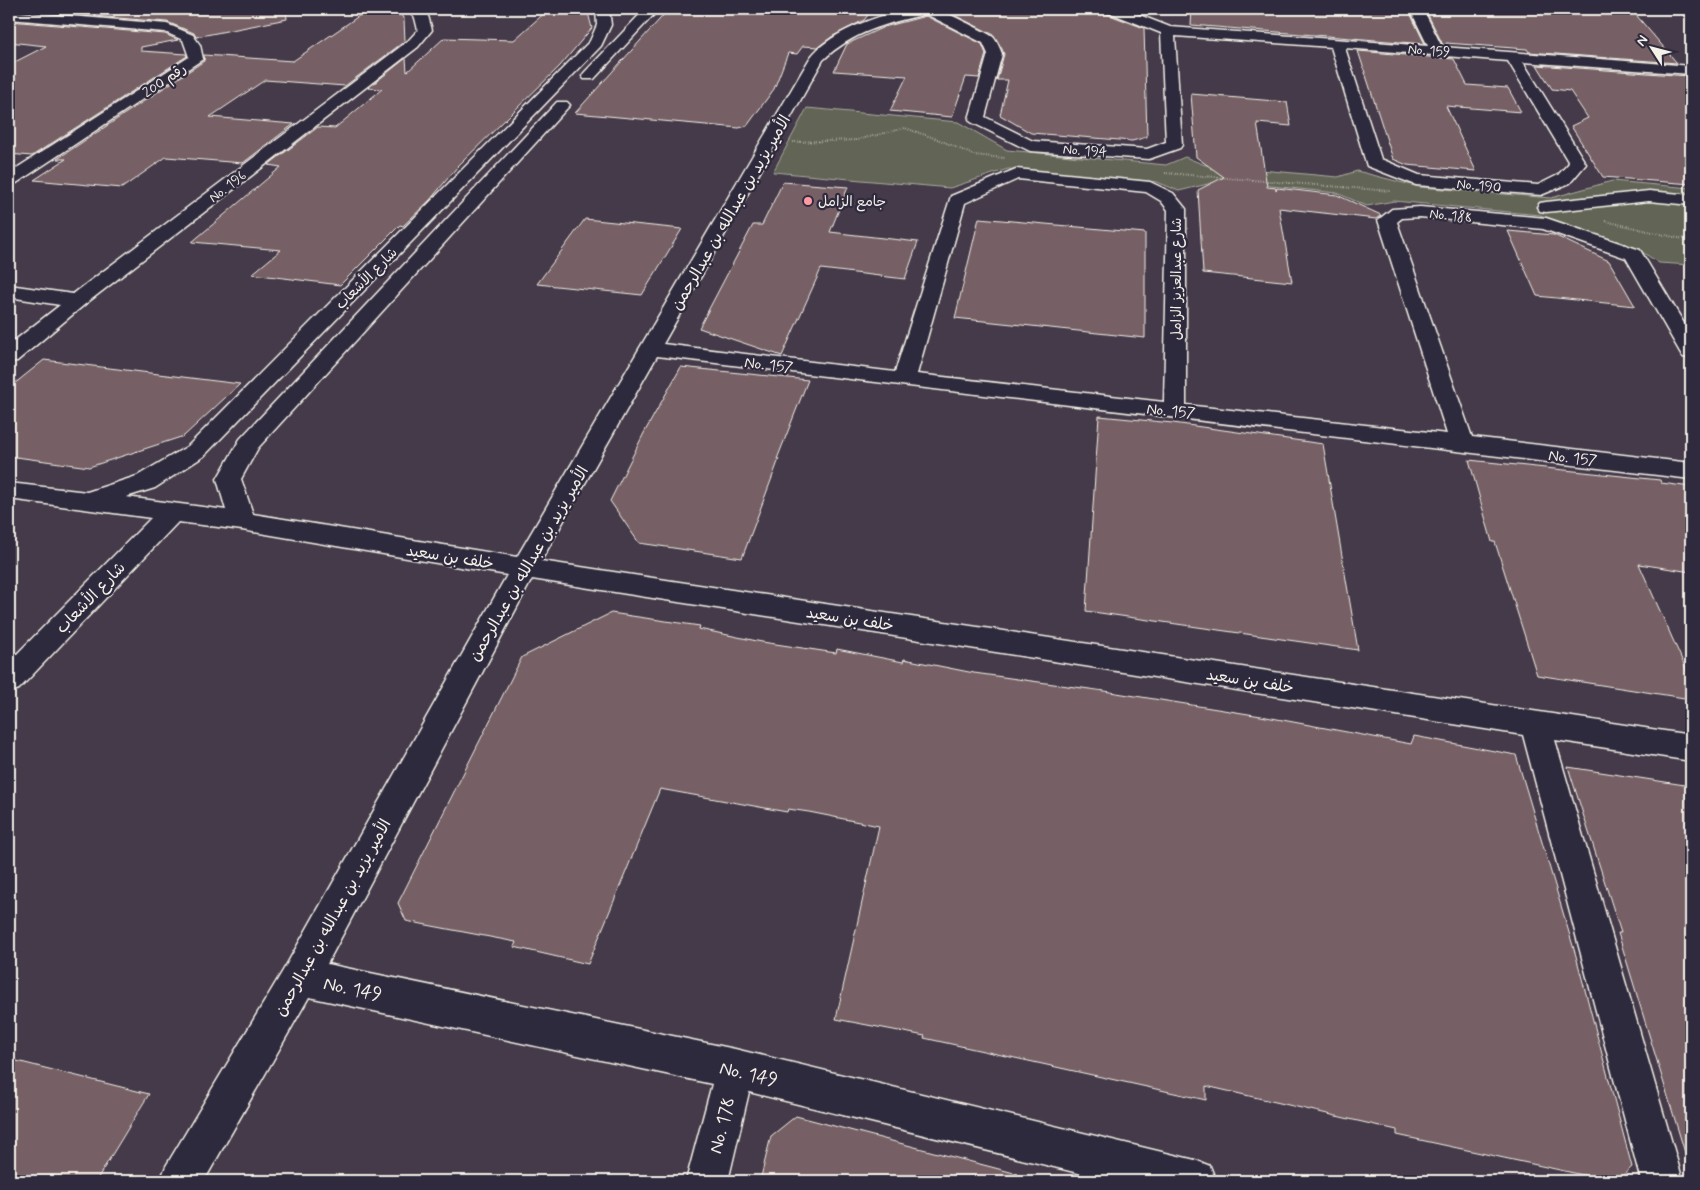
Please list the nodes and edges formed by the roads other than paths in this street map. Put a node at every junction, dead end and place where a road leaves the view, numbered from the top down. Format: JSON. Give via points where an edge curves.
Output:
{"nodes":[{"id":1,"x":412,"y":9,"type":"edge"},
{"id":2,"x":602,"y":9,"type":"edge"},
{"id":3,"x":652,"y":9,"type":"edge"},
{"id":4,"x":930,"y":9,"type":"edge"},
{"id":5,"x":1113,"y":9,"type":"edge"},
{"id":6,"x":1417,"y":9,"type":"edge"},
{"id":7,"x":892,"y":13,"type":"edge"},
{"id":8,"x":9,"y":15,"type":"edge"},
{"id":9,"x":1168,"y":31,"type":"junction"},
{"id":10,"x":1337,"y":44,"type":"junction"},
{"id":11,"x":1437,"y":51,"type":"junction"},
{"id":12,"x":1512,"y":56,"type":"junction"},
{"id":13,"x":1691,"y":70,"type":"edge"},
{"id":14,"x":9,"y":165,"type":"edge"},
{"id":15,"x":30,"y":167,"type":"junction"},
{"id":16,"x":9,"y":180,"type":"edge"},
{"id":17,"x":1691,"y":200,"type":"edge"},
{"id":18,"x":1546,"y":206,"type":"dead end"},
{"id":19,"x":9,"y":291,"type":"edge"},
{"id":20,"x":77,"y":301,"type":"junction"},
{"id":21,"x":651,"y":350,"type":"junction"},
{"id":22,"x":1691,"y":352,"type":"edge"},
{"id":23,"x":9,"y":356,"type":"edge"},
{"id":24,"x":904,"y":380,"type":"junction"},
{"id":25,"x":1175,"y":411,"type":"junction"},
{"id":26,"x":1462,"y":443,"type":"junction"},
{"id":27,"x":1691,"y":471,"type":"edge"},
{"id":28,"x":9,"y":491,"type":"edge"},
{"id":29,"x":86,"y":502,"type":"junction"},
{"id":30,"x":171,"y":512,"type":"junction"},
{"id":31,"x":242,"y":522,"type":"junction"},
{"id":32,"x":524,"y":568,"type":"junction"},
{"id":33,"x":9,"y":681,"type":"edge"},
{"id":34,"x":1535,"y":724,"type":"junction"},
{"id":35,"x":1691,"y":748,"type":"edge"},
{"id":36,"x":300,"y":977,"type":"junction"},
{"id":37,"x":735,"y":1069,"type":"junction"},
{"id":38,"x":181,"y":1181,"type":"edge"},
{"id":39,"x":706,"y":1181,"type":"edge"},
{"id":40,"x":1195,"y":1181,"type":"edge"},
{"id":41,"x":1662,"y":1181,"type":"edge"}],
"edges":[{"from":1,"to":20,"type":"street","name":"No. 196","via":[[420,16],[425,30],[413,44]]},
{"from":2,"to":29,"type":"street","name":"شارع الأشعاب","via":[[604,25],[596,43],[196,451],[146,482]]},
{"from":3,"to":31,"type":"street","name":"شارع الأشعاب","via":[[248,444],[229,478]]},
{"from":4,"to":7,"type":"street","name":"الأمير يزيد بن عبدالله بن عبدالرحمن"},
{"from":4,"to":9,"type":"street","name":"No. 194","via":[[989,41],[994,54],[976,119],[1030,146],[1149,154],[1174,145]]},
{"from":5,"to":9,"type":"street"},
{"from":6,"to":11,"type":"street"},
{"from":7,"to":21,"type":"street","name":"الأمير يزيد بن عبدالله بن عبدالرحمن","via":[[843,35],[817,58]]},
{"from":8,"to":15,"type":"street","name":"رقم 200","via":[[167,28],[185,35],[194,43],[196,59]]},
{"from":9,"to":10,"type":"street","name":"No. 159"},
{"from":10,"to":11,"type":"street","name":"No. 159"},
{"from":10,"to":12,"type":"street","name":"No. 190","via":[[1373,162],[1416,180],[1541,190],[1564,179],[1578,164]]},
{"from":11,"to":12,"type":"street","name":"No. 159"},
{"from":12,"to":13,"type":"street","name":"No. 159"},
{"from":14,"to":15,"type":"street"},
{"from":15,"to":16,"type":"street","name":"رقم 200"},
{"from":17,"to":18,"type":"street","via":[[1649,196]]},
{"from":19,"to":20,"type":"street"},
{"from":20,"to":23,"type":"street","name":"No. 196"},
{"from":21,"to":24,"type":"street","name":"No. 157"},
{"from":21,"to":32,"type":"street","name":"الأمير يزيد بن عبدالله بن عبدالرحمن"},
{"from":22,"to":26,"type":"street","name":"No. 188","via":[[1633,254],[1546,224],[1420,212],[1398,214],[1387,220]]},
{"from":24,"to":25,"type":"street","name":"No. 157"},
{"from":24,"to":25,"type":"street","name":"شارع عبدالعزيز الزامل","via":[[957,200],[1016,174],[1150,186],[1167,197],[1177,209]]},
{"from":25,"to":26,"type":"street","name":"No. 157"},
{"from":26,"to":27,"type":"street","name":"No. 157"},
{"from":28,"to":29,"type":"street","name":"خلف بن سعيد"},
{"from":29,"to":30,"type":"street","name":"خلف بن سعيد"},
{"from":30,"to":31,"type":"street","name":"خلف بن سعيد"},
{"from":30,"to":33,"type":"street","name":"شارع الأشعاب"},
{"from":31,"to":32,"type":"street","name":"خلف بن سعيد"},
{"from":32,"to":34,"type":"street","name":"خلف بن سعيد"},
{"from":32,"to":36,"type":"street","name":"الأمير يزيد بن عبدالله بن عبدالرحمن"},
{"from":34,"to":35,"type":"street","name":"خلف بن سعيد"},
{"from":34,"to":41,"type":"street"},
{"from":36,"to":37,"type":"street","name":"No. 149"},
{"from":36,"to":38,"type":"street","name":"الأمير يزيد بن عبدالله بن عبدالرحمن"},
{"from":37,"to":39,"type":"street","name":"No. 178"},
{"from":37,"to":40,"type":"street","name":"No. 149"}]}
